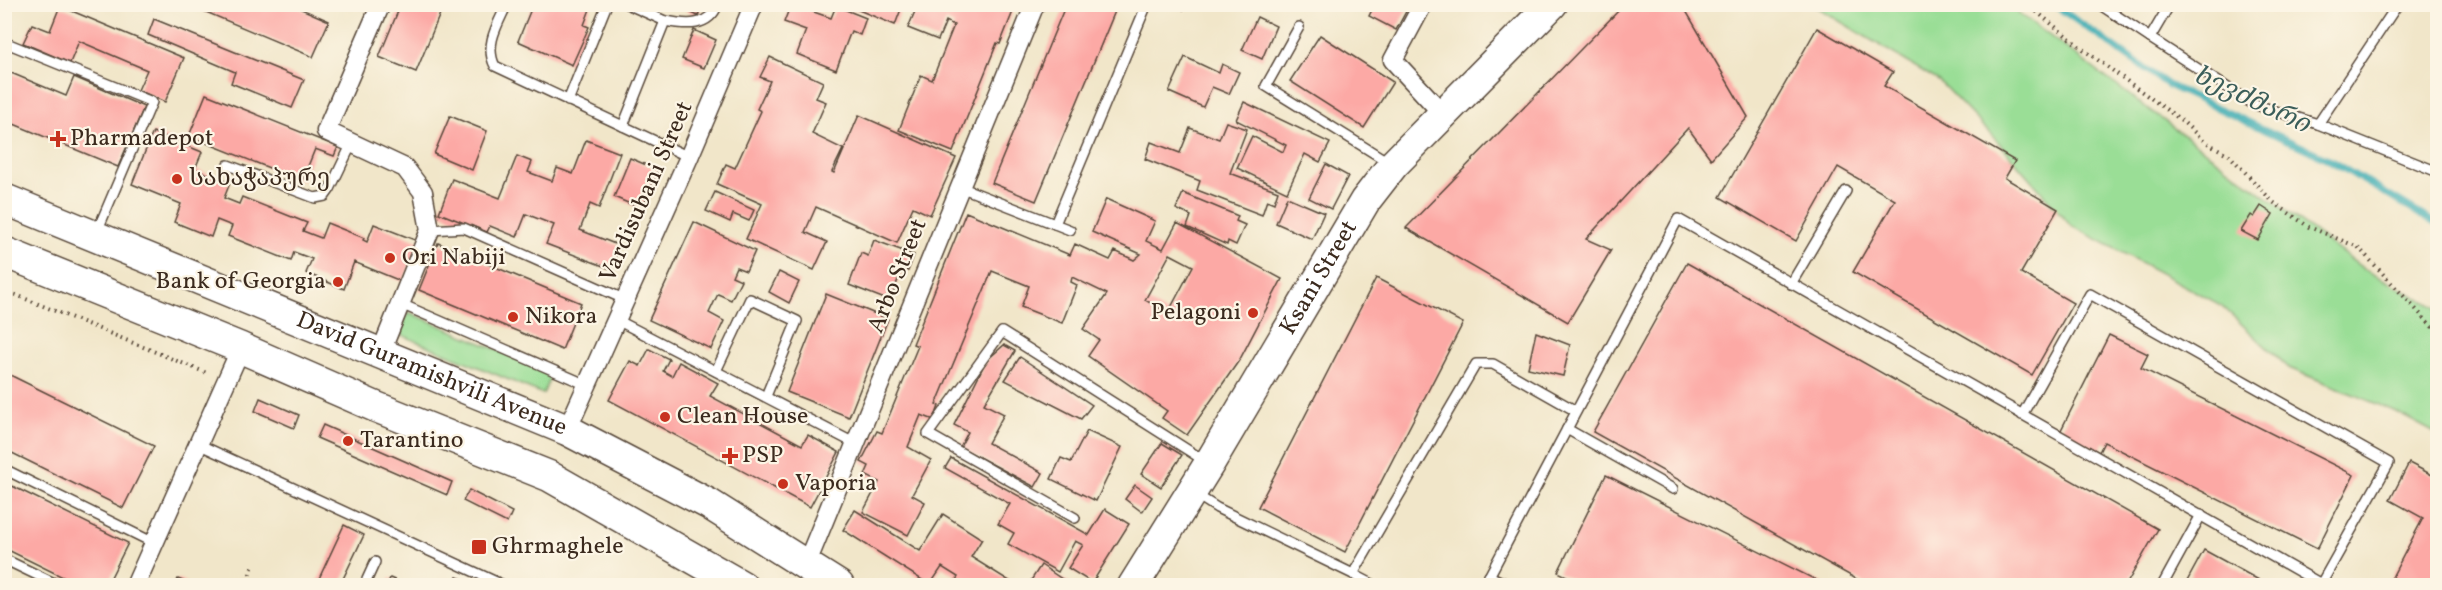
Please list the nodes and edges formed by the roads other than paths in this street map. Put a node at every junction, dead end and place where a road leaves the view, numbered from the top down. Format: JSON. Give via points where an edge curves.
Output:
{"nodes":[{"id":1,"x":507,"y":4,"type":"edge"},
{"id":2,"x":607,"y":4,"type":"edge"},
{"id":3,"x":627,"y":4,"type":"edge"},
{"id":4,"x":718,"y":4,"type":"edge"},
{"id":5,"x":754,"y":4,"type":"edge"},
{"id":6,"x":1035,"y":4,"type":"edge"},
{"id":7,"x":1147,"y":4,"type":"edge"},
{"id":8,"x":1423,"y":4,"type":"edge"},
{"id":9,"x":1552,"y":4,"type":"edge"},
{"id":10,"x":2099,"y":4,"type":"edge"},
{"id":11,"x":2170,"y":4,"type":"edge"},
{"id":12,"x":2398,"y":4,"type":"edge"},
{"id":13,"x":375,"y":6,"type":"edge"},
{"id":14,"x":665,"y":21,"type":"junction"},
{"id":15,"x":1299,"y":27,"type":"dead end"},
{"id":16,"x":2150,"y":38,"type":"junction"},
{"id":17,"x":4,"y":42,"type":"edge"},
{"id":18,"x":568,"y":101,"type":"junction"},
{"id":19,"x":1442,"y":114,"type":"junction"},
{"id":20,"x":2318,"y":124,"type":"junction"},
{"id":21,"x":622,"y":126,"type":"junction"},
{"id":22,"x":352,"y":143,"type":"junction"},
{"id":23,"x":689,"y":157,"type":"junction"},
{"id":24,"x":228,"y":165,"type":"dead end"},
{"id":25,"x":1393,"y":165,"type":"junction"},
{"id":26,"x":2438,"y":172,"type":"edge"},
{"id":27,"x":960,"y":187,"type":"junction"},
{"id":28,"x":1846,"y":191,"type":"dead end"},
{"id":29,"x":4,"y":199,"type":"edge"},
{"id":30,"x":1055,"y":224,"type":"junction"},
{"id":31,"x":430,"y":230,"type":"junction"},
{"id":32,"x":1070,"y":230,"type":"dead end"},
{"id":33,"x":96,"y":236,"type":"junction"},
{"id":34,"x":4,"y":252,"type":"edge"},
{"id":35,"x":1791,"y":284,"type":"junction"},
{"id":36,"x":626,"y":300,"type":"junction"},
{"id":37,"x":402,"y":304,"type":"junction"},
{"id":38,"x":617,"y":320,"type":"junction"},
{"id":39,"x":241,"y":348,"type":"junction"},
{"id":40,"x":380,"y":354,"type":"junction"},
{"id":41,"x":716,"y":370,"type":"junction"},
{"id":42,"x":587,"y":385,"type":"junction"},
{"id":43,"x":766,"y":396,"type":"junction"},
{"id":44,"x":1576,"y":411,"type":"junction"},
{"id":45,"x":2022,"y":414,"type":"junction"},
{"id":46,"x":534,"y":417,"type":"junction"},
{"id":47,"x":1567,"y":429,"type":"junction"},
{"id":48,"x":567,"y":430,"type":"junction"},
{"id":49,"x":198,"y":444,"type":"junction"},
{"id":50,"x":856,"y":444,"type":"junction"},
{"id":51,"x":597,"y":445,"type":"junction"},
{"id":52,"x":512,"y":460,"type":"junction"},
{"id":53,"x":1209,"y":464,"type":"junction"},
{"id":54,"x":4,"y":469,"type":"edge"},
{"id":55,"x":1673,"y":489,"type":"dead end"},
{"id":56,"x":578,"y":491,"type":"junction"},
{"id":57,"x":1192,"y":492,"type":"junction"},
{"id":58,"x":2200,"y":515,"type":"junction"},
{"id":59,"x":1075,"y":518,"type":"dead end"},
{"id":60,"x":154,"y":543,"type":"junction"},
{"id":61,"x":4,"y":559,"type":"edge"},
{"id":62,"x":375,"y":562,"type":"dead end"},
{"id":63,"x":806,"y":565,"type":"junction"},
{"id":64,"x":1353,"y":574,"type":"junction"},
{"id":65,"x":1489,"y":576,"type":"junction"},
{"id":66,"x":60,"y":585,"type":"edge"},
{"id":67,"x":135,"y":585,"type":"edge"},
{"id":68,"x":364,"y":585,"type":"edge"},
{"id":69,"x":505,"y":585,"type":"edge"},
{"id":70,"x":742,"y":585,"type":"edge"},
{"id":71,"x":839,"y":585,"type":"edge"},
{"id":72,"x":1133,"y":585,"type":"edge"},
{"id":73,"x":1376,"y":585,"type":"edge"},
{"id":74,"x":1484,"y":585,"type":"edge"},
{"id":75,"x":1511,"y":585,"type":"edge"},
{"id":76,"x":2162,"y":585,"type":"edge"}],
"edges":[{"from":1,"to":18,"type":"lane","via":[[491,42],[490,57],[495,66]]},
{"from":2,"to":18,"type":"lane"},
{"from":3,"to":14,"type":"lane"},
{"from":4,"to":14,"type":"lane","via":[[709,19],[698,23]]},
{"from":5,"to":23,"type":"street","name":"Vardisubani Street"},
{"from":6,"to":27,"type":"street","name":"Arbo Street"},
{"from":7,"to":30,"type":"lane"},
{"from":8,"to":19,"type":"street","via":[[1393,60]]},
{"from":9,"to":19,"type":"main road","name":"Ksani Street"},
{"from":10,"to":16,"type":"lane"},
{"from":11,"to":16,"type":"lane"},
{"from":12,"to":20,"type":"lane"},
{"from":13,"to":22,"type":"street","via":[[326,131]]},
{"from":14,"to":21,"type":"lane"},
{"from":15,"to":25,"type":"lane","via":[[1266,86]]},
{"from":16,"to":20,"type":"lane","via":[[2253,104]]},
{"from":17,"to":33,"type":"lane","via":[[152,102]]},
{"from":18,"to":21,"type":"lane"},
{"from":19,"to":25,"type":"main road","name":"Ksani Street"},
{"from":20,"to":26,"type":"lane"},
{"from":21,"to":23,"type":"lane"},
{"from":22,"to":24,"type":"lane","via":[[326,196],[315,198]]},
{"from":22,"to":31,"type":"street","via":[[405,168],[423,192]]},
{"from":23,"to":36,"type":"street","name":"Vardisubani Street"},
{"from":25,"to":53,"type":"main road","name":"Ksani Street","via":[[1365,201]]},
{"from":27,"to":30,"type":"lane"},
{"from":27,"to":50,"type":"street","name":"Arbo Street"},
{"from":28,"to":35,"type":"lane"},
{"from":29,"to":33,"type":"main road","name":"David Guramishvili Avenue"},
{"from":30,"to":32,"type":"lane"},
{"from":31,"to":36,"type":"lane","via":[[464,228]]},
{"from":31,"to":37,"type":"street"},
{"from":33,"to":40,"type":"main road","name":"David Guramishvili Avenue"},
{"from":34,"to":39,"type":"main road","name":"David Guramishvili Avenue"},
{"from":35,"to":44,"type":"lane","via":[[1678,219]]},
{"from":35,"to":45,"type":"lane"},
{"from":36,"to":38,"type":"street","name":"Vardisubani Street"},
{"from":37,"to":40,"type":"street"},
{"from":37,"to":42,"type":"lane"},
{"from":38,"to":41,"type":"lane"},
{"from":38,"to":42,"type":"street","name":"Vardisubani Street"},
{"from":39,"to":49,"type":"street"},
{"from":39,"to":52,"type":"main road","name":"David Guramishvili Avenue","via":[[332,389]]},
{"from":40,"to":46,"type":"main road","name":"David Guramishvili Avenue"},
{"from":41,"to":43,"type":"lane"},
{"from":41,"to":43,"type":"lane","via":[[750,299],[797,321]]},
{"from":42,"to":48,"type":"street","name":"Vardisubani Street"},
{"from":43,"to":50,"type":"lane"},
{"from":44,"to":47,"type":"lane"},
{"from":44,"to":64,"type":"lane","via":[[1493,364],[1476,364]]},
{"from":45,"to":58,"type":"lane"},
{"from":45,"to":58,"type":"lane","via":[[2090,294],[2389,463],[2321,584]]},
{"from":46,"to":48,"type":"main road","name":"David Guramishvili Avenue"},
{"from":46,"to":52,"type":"main road","via":[[539,431],[537,445],[530,455]]},
{"from":47,"to":55,"type":"lane"},
{"from":47,"to":65,"type":"lane"},
{"from":48,"to":51,"type":"main road","name":"David Guramishvili Avenue"},
{"from":49,"to":60,"type":"street"},
{"from":49,"to":69,"type":"lane"},
{"from":50,"to":63,"type":"street","name":"Arbo Street"},
{"from":51,"to":56,"type":"main road","via":[[582,451],[574,460],[570,470]]},
{"from":51,"to":63,"type":"main road","name":"David Guramishvili Avenue","via":[[709,504]]},
{"from":52,"to":56,"type":"main road","name":"David Guramishvili Avenue"},
{"from":53,"to":57,"type":"main road","name":"Ksani Street"},
{"from":53,"to":59,"type":"lane","via":[[1002,332],[928,434]]},
{"from":54,"to":60,"type":"lane"},
{"from":56,"to":70,"type":"main road","name":"David Guramishvili Avenue"},
{"from":57,"to":64,"type":"lane"},
{"from":57,"to":72,"type":"main road","name":"Ksani Street"},
{"from":58,"to":76,"type":"lane"},
{"from":60,"to":67,"type":"street"},
{"from":61,"to":66,"type":"lane"},
{"from":62,"to":68,"type":"lane"},
{"from":63,"to":71,"type":"main road","name":"David Guramishvili Avenue"},
{"from":64,"to":73,"type":"lane"},
{"from":65,"to":74,"type":"lane"},
{"from":65,"to":75,"type":"lane"}]}
